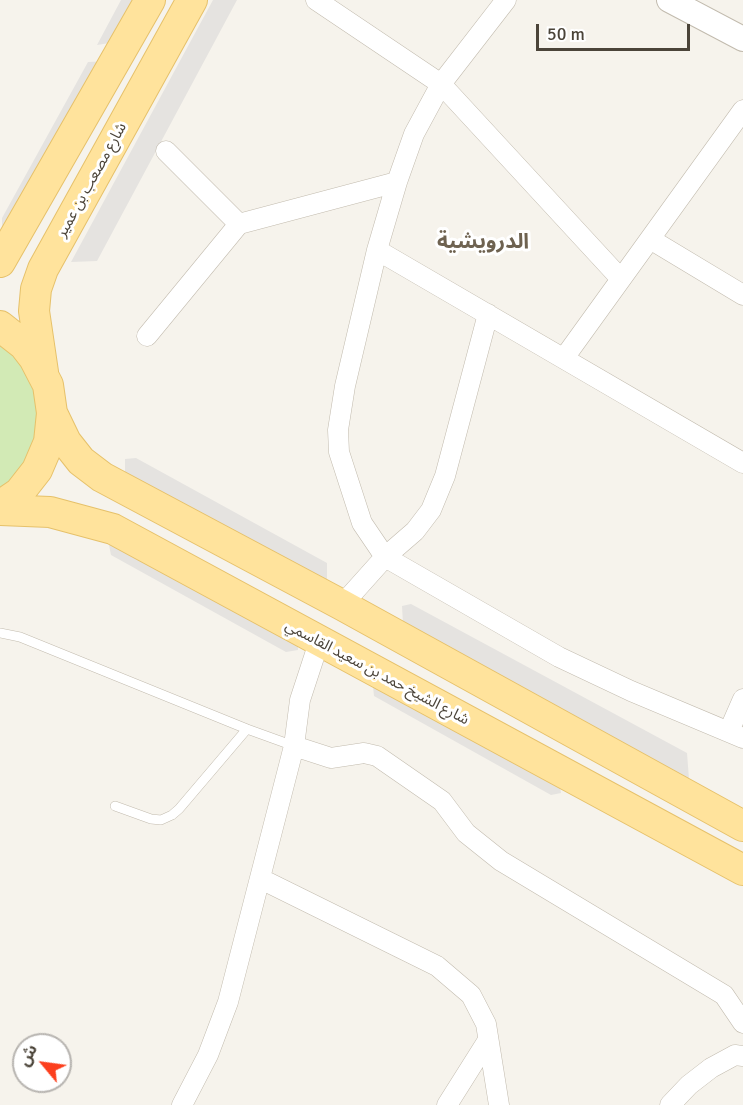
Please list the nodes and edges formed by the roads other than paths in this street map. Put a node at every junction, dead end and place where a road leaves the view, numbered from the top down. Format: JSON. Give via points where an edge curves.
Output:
{"nodes":[{"id":1,"x":150,"y":0,"type":"edge"},
{"id":2,"x":192,"y":0,"type":"edge"},
{"id":3,"x":316,"y":0,"type":"edge"},
{"id":4,"x":506,"y":0,"type":"edge"},
{"id":5,"x":669,"y":0,"type":"edge"},
{"id":6,"x":743,"y":39,"type":"edge"},
{"id":7,"x":441,"y":84,"type":"junction"},
{"id":8,"x":743,"y":110,"type":"edge"},
{"id":9,"x":166,"y":151,"type":"dead end"},
{"id":10,"x":397,"y":182,"type":"junction"},
{"id":11,"x":239,"y":224,"type":"junction"},
{"id":12,"x":650,"y":239,"type":"junction"},
{"id":13,"x":377,"y":250,"type":"junction"},
{"id":14,"x":0,"y":262,"type":"edge"},
{"id":15,"x":620,"y":278,"type":"junction"},
{"id":16,"x":743,"y":295,"type":"edge"},
{"id":17,"x":488,"y":314,"type":"junction"},
{"id":18,"x":0,"y":326,"type":"edge"},
{"id":19,"x":147,"y":336,"type":"dead end"},
{"id":20,"x":564,"y":358,"type":"junction"},
{"id":21,"x":43,"y":372,"type":"junction"},
{"id":22,"x":52,"y":413,"type":"junction"},
{"id":23,"x":743,"y":463,"type":"edge"},
{"id":24,"x":0,"y":508,"type":"edge"},
{"id":25,"x":385,"y":557,"type":"junction"},
{"id":26,"x":342,"y":605,"type":"junction"},
{"id":27,"x":0,"y":633,"type":"edge"},
{"id":28,"x":319,"y":642,"type":"junction"},
{"id":29,"x":743,"y":699,"type":"edge"},
{"id":30,"x":247,"y":729,"type":"junction"},
{"id":31,"x":736,"y":735,"type":"edge"},
{"id":32,"x":294,"y":746,"type":"junction"},
{"id":33,"x":115,"y":806,"type":"dead end"},
{"id":34,"x":743,"y":826,"type":"edge"},
{"id":35,"x":743,"y":870,"type":"edge"},
{"id":36,"x":261,"y":879,"type":"junction"},
{"id":37,"x":743,"y":1023,"type":"edge"},
{"id":38,"x":488,"y":1040,"type":"junction"},
{"id":39,"x":743,"y":1056,"type":"edge"},
{"id":40,"x":182,"y":1105,"type":"edge"},
{"id":41,"x":447,"y":1105,"type":"edge"},
{"id":42,"x":499,"y":1105,"type":"edge"},
{"id":43,"x":670,"y":1105,"type":"edge"}],
"edges":[{"from":1,"to":14,"type":"main road"},
{"from":2,"to":21,"type":"main road","name":"شارع مصعب بن عمير","via":[[43,269],[34,311]]},
{"from":3,"to":7,"type":"street"},
{"from":4,"to":7,"type":"street"},
{"from":5,"to":6,"type":"street"},
{"from":7,"to":10,"type":"street","via":[[414,134]]},
{"from":7,"to":15,"type":"street"},
{"from":8,"to":12,"type":"street"},
{"from":9,"to":11,"type":"street"},
{"from":10,"to":11,"type":"street"},
{"from":10,"to":13,"type":"street"},
{"from":11,"to":19,"type":"street"},
{"from":12,"to":15,"type":"street"},
{"from":12,"to":16,"type":"street"},
{"from":13,"to":17,"type":"street"},
{"from":13,"to":25,"type":"street","via":[[338,430],[339,452],[362,523]]},
{"from":15,"to":20,"type":"street"},
{"from":17,"to":20,"type":"street"},
{"from":17,"to":25,"type":"street","via":[[445,476],[430,510],[415,531]]},
{"from":18,"to":21,"type":"main road","via":[[24,345]]},
{"from":20,"to":23,"type":"street"},
{"from":21,"to":22,"type":"main road"},
{"from":22,"to":24,"type":"main road","via":[[49,442],[37,470],[19,493]]},
{"from":22,"to":26,"type":"main road","via":[[66,442],[81,461],[102,477]]},
{"from":24,"to":28,"type":"main road","name":"شارع الشيخ حمد بن سعيد القاسمي","via":[[50,512],[113,529]]},
{"from":25,"to":26,"type":"street"},
{"from":25,"to":31,"type":"street","via":[[560,657]]},
{"from":26,"to":34,"type":"main road"},
{"from":27,"to":30,"type":"lane","via":[[20,637]]},
{"from":28,"to":32,"type":"street","via":[[300,700]]},
{"from":28,"to":35,"type":"main road","name":"شارع الشيخ حمد بن سعيد القاسمي"},
{"from":29,"to":31,"type":"street"},
{"from":30,"to":32,"type":"lane"},
{"from":30,"to":33,"type":"lane","via":[[172,815],[151,819]]},
{"from":32,"to":36,"type":"street"},
{"from":32,"to":37,"type":"street","via":[[331,758],[364,753],[377,756],[442,801],[466,833],[501,861],[724,995]]},
{"from":36,"to":38,"type":"street","via":[[437,966],[471,995],[486,1024]]},
{"from":36,"to":40,"type":"street","via":[[228,1002],[208,1055]]},
{"from":38,"to":41,"type":"street"},
{"from":38,"to":42,"type":"street"},
{"from":39,"to":43,"type":"street","via":[[735,1055],[711,1068]]}]}
